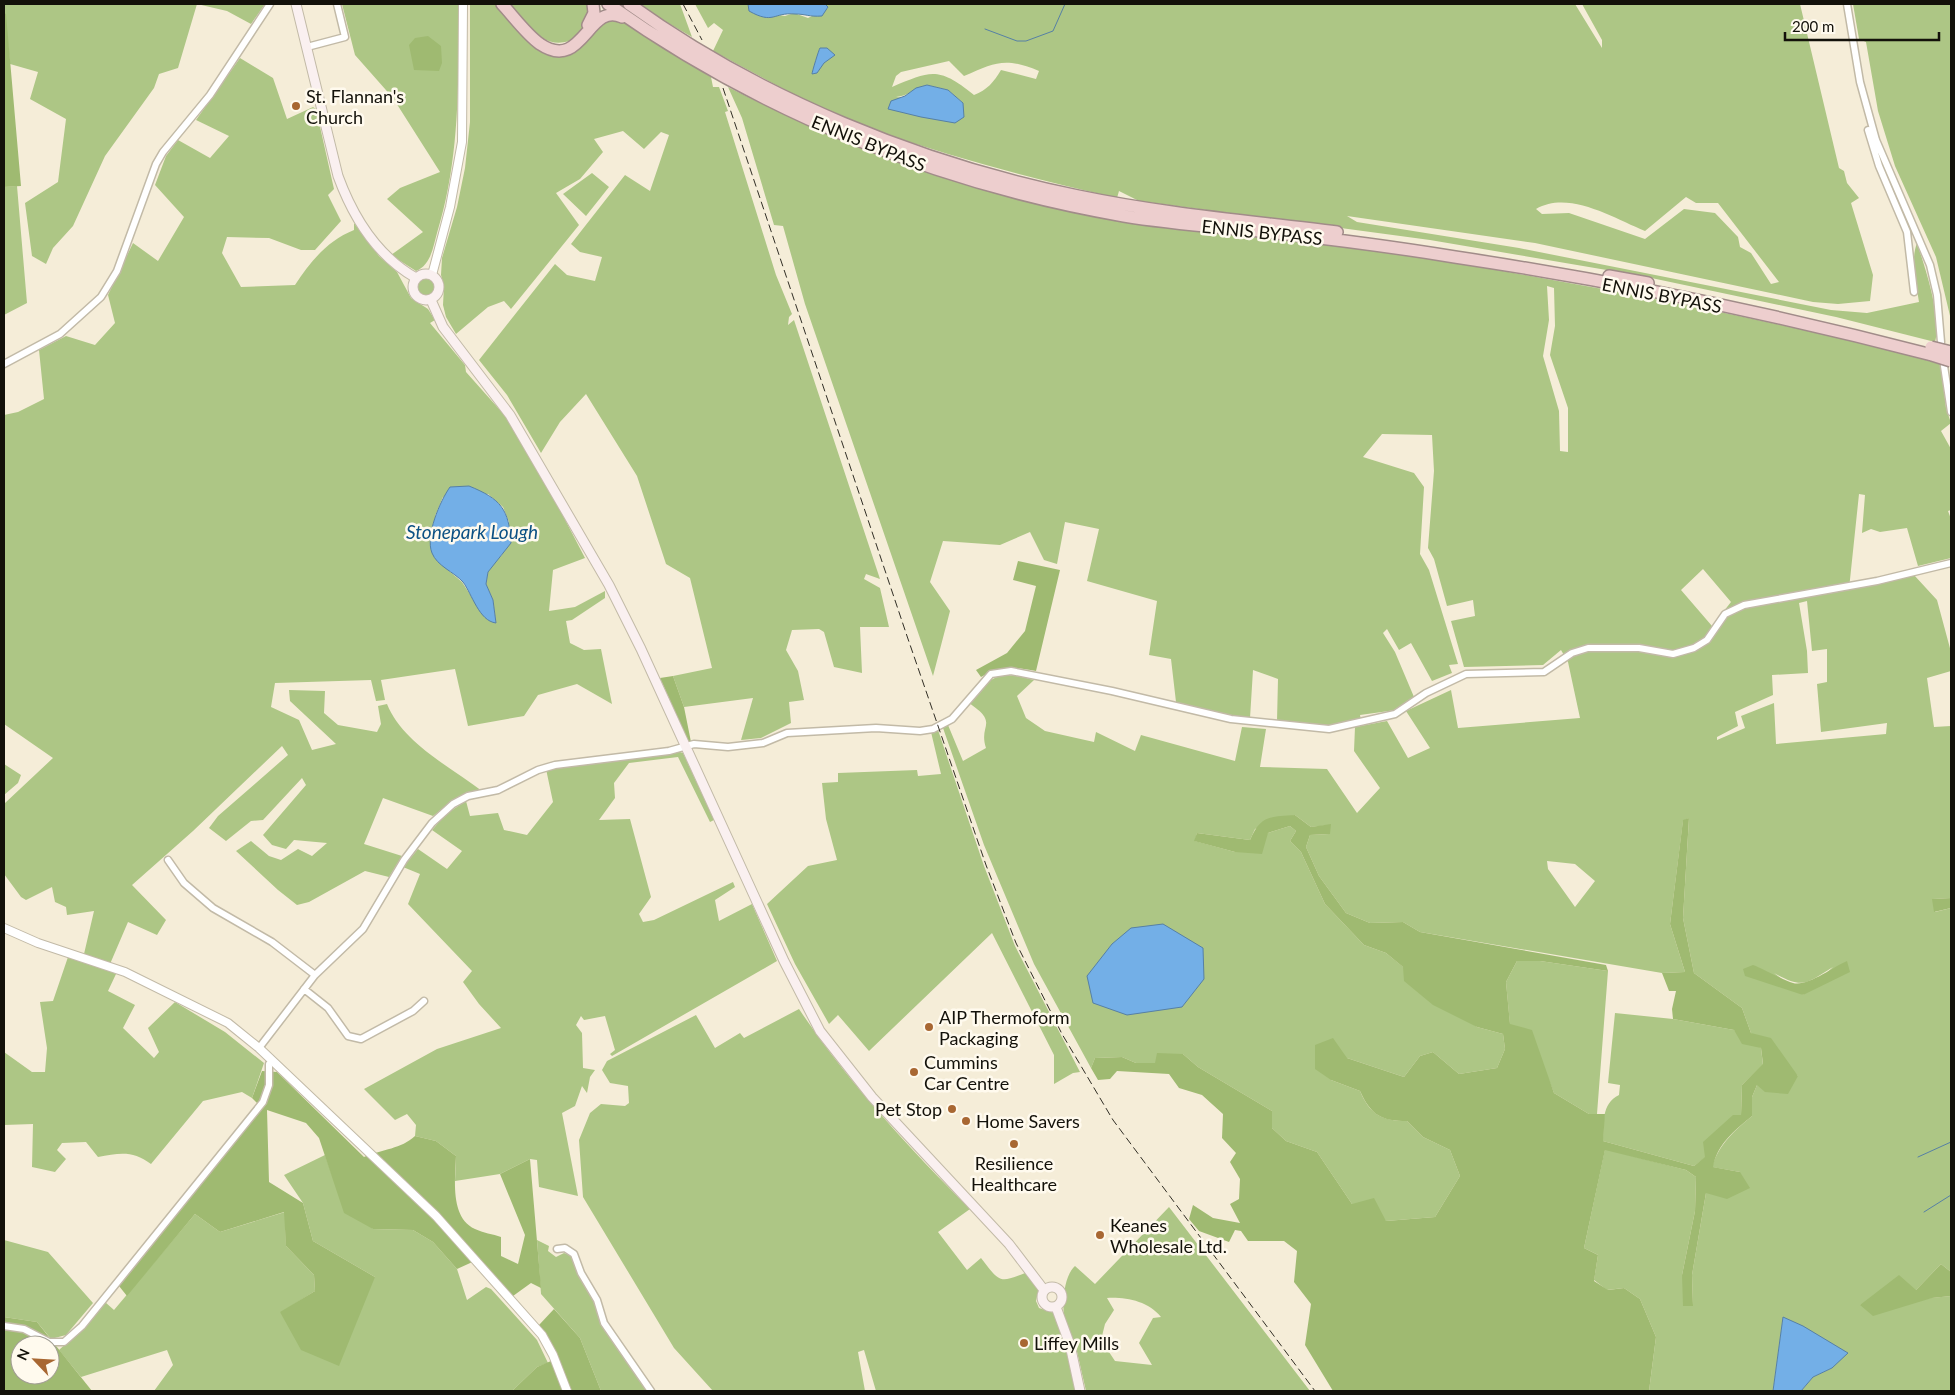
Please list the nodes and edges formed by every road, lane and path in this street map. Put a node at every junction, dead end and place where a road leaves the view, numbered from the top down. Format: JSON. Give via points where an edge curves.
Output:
{"nodes":[{"id":1,"x":270,"y":4,"type":"edge"},
{"id":2,"x":296,"y":4,"type":"edge"},
{"id":3,"x":337,"y":4,"type":"edge"},
{"id":4,"x":463,"y":4,"type":"edge"},
{"id":5,"x":502,"y":4,"type":"edge"},
{"id":6,"x":507,"y":4,"type":"edge"},
{"id":7,"x":593,"y":4,"type":"edge"},
{"id":8,"x":608,"y":4,"type":"edge"},
{"id":9,"x":629,"y":4,"type":"edge"},
{"id":10,"x":1847,"y":4,"type":"edge"},
{"id":11,"x":636,"y":23,"type":"junction"},
{"id":12,"x":307,"y":47,"type":"junction"},
{"id":13,"x":1868,"y":130,"type":"dead end"},
{"id":14,"x":1886,"y":162,"type":"junction"},
{"id":15,"x":1879,"y":166,"type":"junction"},
{"id":16,"x":1919,"y":236,"type":"junction"},
{"id":17,"x":1908,"y":239,"type":"junction"},
{"id":18,"x":432,"y":275,"type":"junction"},
{"id":19,"x":416,"y":278,"type":"junction"},
{"id":20,"x":1914,"y":292,"type":"dead end"},
{"id":21,"x":431,"y":300,"type":"junction"},
{"id":22,"x":1935,"y":348,"type":"junction"},
{"id":23,"x":1951,"y":352,"type":"edge"},
{"id":24,"x":1947,"y":363,"type":"edge"},
{"id":25,"x":4,"y":364,"type":"edge"},
{"id":26,"x":1951,"y":412,"type":"edge"},
{"id":27,"x":1951,"y":563,"type":"edge"},
{"id":28,"x":685,"y":746,"type":"junction"},
{"id":29,"x":168,"y":860,"type":"dead end"},
{"id":30,"x":4,"y":928,"type":"edge"},
{"id":31,"x":315,"y":976,"type":"junction"},
{"id":32,"x":304,"y":990,"type":"junction"},
{"id":33,"x":424,"y":1001,"type":"dead end"},
{"id":34,"x":259,"y":1048,"type":"junction"},
{"id":35,"x":272,"y":1062,"type":"junction"},
{"id":36,"x":557,"y":1249,"type":"dead end"},
{"id":37,"x":1044,"y":1290,"type":"junction"},
{"id":38,"x":1056,"y":1307,"type":"junction"},
{"id":39,"x":4,"y":1326,"type":"edge"},
{"id":40,"x":567,"y":1391,"type":"edge"},
{"id":41,"x":651,"y":1391,"type":"edge"},
{"id":42,"x":1080,"y":1391,"type":"edge"}],
"edges":[{"from":1,"to":25,"type":"street","via":[[210,95],[156,164],[117,272],[101,297],[60,334]]},
{"from":2,"to":12,"type":"main road"},
{"from":3,"to":12,"type":"street","via":[[345,37]]},
{"from":4,"to":18,"type":"street","via":[[462,142],[452,198]]},
{"from":5,"to":11,"type":"highway","via":[[534,39],[557,50],[575,46],[596,21],[610,14]]},
{"from":6,"to":7,"type":"highway","via":[[536,36],[559,46],[566,46],[582,35],[594,13]]},
{"from":8,"to":11,"type":"highway","name":"ENNIS BYPASS"},
{"from":9,"to":22,"type":"highway","name":"ENNIS BYPASS","via":[[677,37],[775,92],[879,137],[999,177],[1077,196],[1177,214],[1386,239],[1629,280]]},
{"from":10,"to":14,"type":"street","via":[[1860,82],[1876,140]]},
{"from":11,"to":22,"type":"highway","name":"ENNIS BYPASS","via":[[673,48],[791,111],[880,150],[1021,194],[1127,216],[1357,243],[1548,272]]},
{"from":12,"to":19,"type":"main road","via":[[346,198],[377,246]]},
{"from":13,"to":15,"type":"street"},
{"from":14,"to":15,"type":"street"},
{"from":14,"to":16,"type":"street"},
{"from":15,"to":17,"type":"street"},
{"from":16,"to":17,"type":"street"},
{"from":16,"to":22,"type":"street","via":[[1937,295]]},
{"from":17,"to":20,"type":"street"},
{"from":18,"to":19,"type":"main road"},
{"from":18,"to":21,"type":"main road","via":[[439,288]]},
{"from":19,"to":21,"type":"main road","via":[[413,293],[420,300]]},
{"from":21,"to":28,"type":"main road","via":[[444,326],[510,415],[548,478],[633,633]]},
{"from":22,"to":23,"type":"highway","name":"ENNIS BYPASS","bridge":true},
{"from":22,"to":24,"type":"highway","name":"ENNIS BYPASS","bridge":true},
{"from":24,"to":26,"type":"street"},
{"from":27,"to":28,"type":"street","via":[[1878,581],[1744,605],[1725,614],[1707,640],[1673,654],[1639,648],[1588,648],[1572,653],[1544,672],[1466,674],[1426,693],[1395,714],[1329,729],[1231,718],[1011,671],[991,674],[952,719],[920,731],[876,728],[817,730],[788,733],[763,744]]},
{"from":28,"to":31,"type":"street","via":[[669,751],[555,765],[498,790],[468,796],[453,804],[432,823],[414,847],[363,929]]},
{"from":28,"to":37,"type":"main road","via":[[784,961],[820,1031],[872,1097],[1009,1244]]},
{"from":29,"to":31,"type":"street","via":[[184,883],[212,908],[272,942]]},
{"from":30,"to":34,"type":"street","via":[[125,972],[228,1022]]},
{"from":31,"to":32,"type":"street"},
{"from":32,"to":33,"type":"street","via":[[328,1008],[348,1036],[361,1039],[414,1011]]},
{"from":32,"to":34,"type":"street"},
{"from":34,"to":35,"type":"street"},
{"from":35,"to":39,"type":"street","via":[[263,1102],[82,1326],[64,1342],[49,1342],[24,1329]]},
{"from":35,"to":40,"type":"street","via":[[436,1216],[542,1334]]},
{"from":36,"to":41,"type":"street","via":[[565,1248],[574,1254],[580,1273],[597,1300],[604,1323]]},
{"from":37,"to":38,"type":"main road","via":[[1042,1301],[1048,1307]]},
{"from":37,"to":38,"type":"main road","via":[[1055,1287],[1061,1292],[1062,1299]]},
{"from":38,"to":42,"type":"main road","via":[[1070,1345]]}]}
